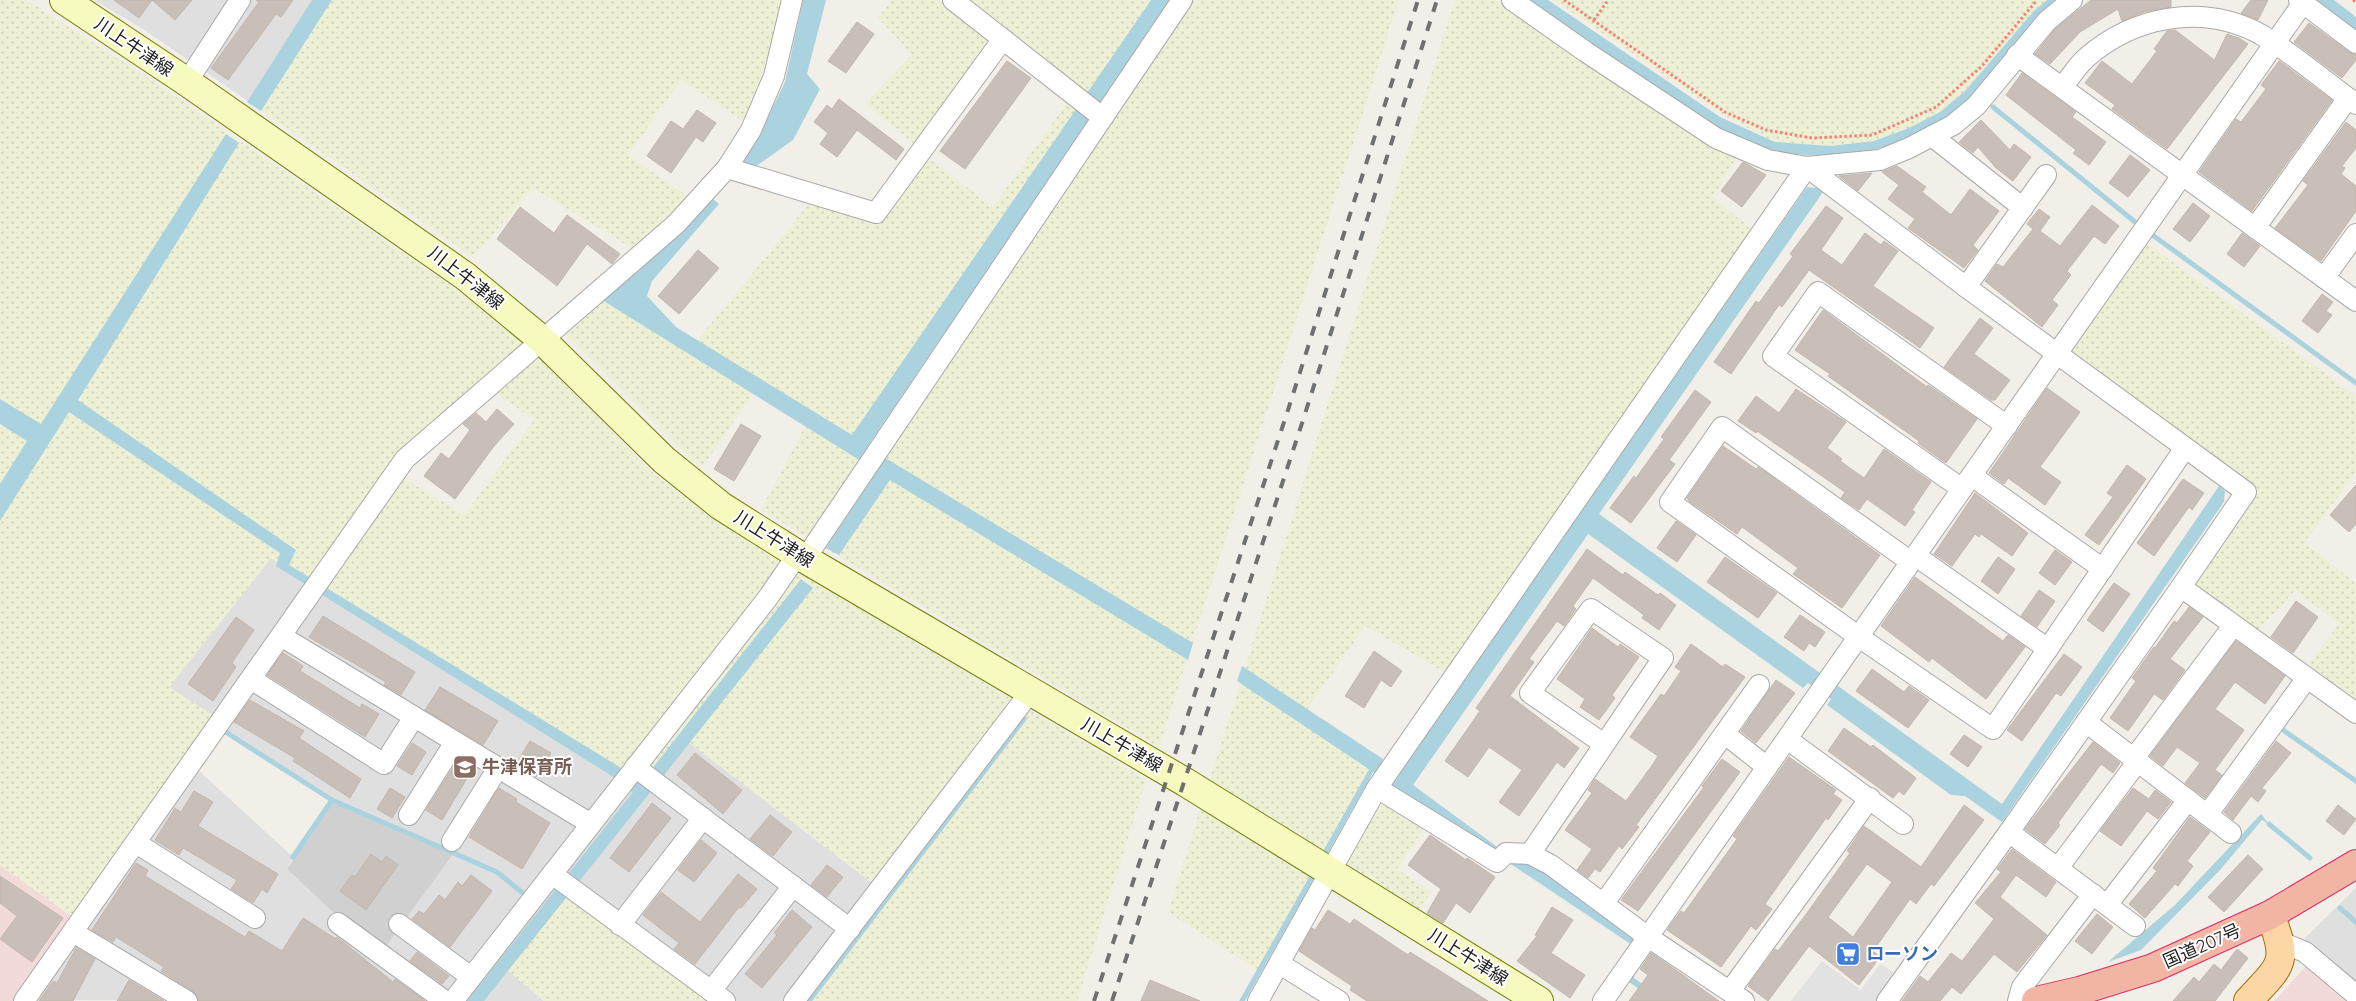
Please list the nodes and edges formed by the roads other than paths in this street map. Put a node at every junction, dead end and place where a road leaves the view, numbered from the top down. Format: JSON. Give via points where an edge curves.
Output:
{"nodes":[{"id":1,"x":64,"y":0,"type":"edge"},
{"id":2,"x":240,"y":0,"type":"edge"},
{"id":3,"x":792,"y":0,"type":"edge"},
{"id":4,"x":953,"y":0,"type":"edge"},
{"id":5,"x":1182,"y":0,"type":"edge"},
{"id":6,"x":1512,"y":0,"type":"edge"},
{"id":7,"x":2072,"y":0,"type":"edge"},
{"id":8,"x":2302,"y":1,"type":"edge"},
{"id":9,"x":1003,"y":39,"type":"junction"},
{"id":10,"x":2356,"y":43,"type":"edge"},
{"id":11,"x":2274,"y":45,"type":"junction"},
{"id":12,"x":2017,"y":55,"type":"junction"},
{"id":13,"x":187,"y":82,"type":"junction"},
{"id":14,"x":2062,"y":88,"type":"junction"},
{"id":15,"x":2352,"y":101,"type":"edge"},
{"id":16,"x":1102,"y":117,"type":"junction"},
{"id":17,"x":1932,"y":136,"type":"junction"},
{"id":18,"x":1807,"y":167,"type":"junction"},
{"id":19,"x":727,"y":168,"type":"junction"},
{"id":20,"x":2046,"y":175,"type":"dead end"},
{"id":21,"x":2183,"y":175,"type":"junction"},
{"id":22,"x":2023,"y":208,"type":"junction"},
{"id":23,"x":2256,"y":228,"type":"junction"},
{"id":24,"x":2356,"y":234,"type":"edge"},
{"id":25,"x":2324,"y":278,"type":"junction"},
{"id":26,"x":1966,"y":287,"type":"junction"},
{"id":27,"x":2356,"y":302,"type":"edge"},
{"id":28,"x":542,"y":339,"type":"junction"},
{"id":29,"x":2058,"y":353,"type":"junction"},
{"id":30,"x":2007,"y":426,"type":"junction"},
{"id":31,"x":2185,"y":448,"type":"junction"},
{"id":32,"x":1967,"y":482,"type":"junction"},
{"id":33,"x":802,"y":556,"type":"junction"},
{"id":34,"x":1913,"y":559,"type":"junction"},
{"id":35,"x":2103,"y":568,"type":"junction"},
{"id":36,"x":2180,"y":587,"type":"junction"},
{"id":37,"x":2234,"y":626,"type":"junction"},
{"id":38,"x":281,"y":636,"type":"junction"},
{"id":39,"x":1859,"y":637,"type":"junction"},
{"id":40,"x":2048,"y":649,"type":"junction"},
{"id":41,"x":2307,"y":678,"type":"junction"},
{"id":42,"x":251,"y":679,"type":"junction"},
{"id":43,"x":1759,"y":685,"type":"dead end"},
{"id":44,"x":1031,"y":691,"type":"junction"},
{"id":45,"x":2356,"y":714,"type":"edge"},
{"id":46,"x":414,"y":717,"type":"junction"},
{"id":47,"x":2086,"y":722,"type":"junction"},
{"id":48,"x":1724,"y":734,"type":"junction"},
{"id":49,"x":1787,"y":738,"type":"junction"},
{"id":50,"x":455,"y":742,"type":"junction"},
{"id":51,"x":1604,"y":744,"type":"junction"},
{"id":52,"x":2136,"y":759,"type":"junction"},
{"id":53,"x":635,"y":767,"type":"junction"},
{"id":54,"x":1767,"y":767,"type":"junction"},
{"id":55,"x":498,"y":768,"type":"junction"},
{"id":56,"x":1377,"y":788,"type":"junction"},
{"id":57,"x":1870,"y":798,"type":"junction"},
{"id":58,"x":2188,"y":800,"type":"junction"},
{"id":59,"x":409,"y":815,"type":"dead end"},
{"id":60,"x":2207,"y":815,"type":"junction"},
{"id":61,"x":703,"y":818,"type":"junction"},
{"id":62,"x":591,"y":824,"type":"junction"},
{"id":63,"x":1903,"y":824,"type":"dead end"},
{"id":64,"x":2009,"y":832,"type":"junction"},
{"id":65,"x":2231,"y":833,"type":"dead end"},
{"id":66,"x":452,"y":841,"type":"dead end"},
{"id":67,"x":136,"y":843,"type":"junction"},
{"id":68,"x":1530,"y":854,"type":"junction"},
{"id":69,"x":2356,"y":864,"type":"edge"},
{"id":70,"x":2058,"y":868,"type":"junction"},
{"id":71,"x":1331,"y":873,"type":"junction"},
{"id":72,"x":552,"y":874,"type":"junction"},
{"id":73,"x":793,"y":886,"type":"junction"},
{"id":74,"x":2100,"y":900,"type":"junction"},
{"id":75,"x":1604,"y":903,"type":"junction"},
{"id":76,"x":2270,"y":915,"type":"junction"},
{"id":77,"x":255,"y":918,"type":"dead end"},
{"id":78,"x":338,"y":923,"type":"dead end"},
{"id":79,"x":399,"y":924,"type":"dead end"},
{"id":80,"x":620,"y":925,"type":"junction"},
{"id":81,"x":2135,"y":926,"type":"dead end"},
{"id":82,"x":850,"y":929,"type":"junction"},
{"id":83,"x":73,"y":932,"type":"junction"},
{"id":84,"x":1648,"y":937,"type":"junction"},
{"id":85,"x":2280,"y":942,"type":"junction"},
{"id":86,"x":1280,"y":964,"type":"junction"},
{"id":87,"x":471,"y":977,"type":"junction"},
{"id":88,"x":2356,"y":995,"type":"edge"},
{"id":89,"x":718,"y":996,"type":"edge"},
{"id":90,"x":1737,"y":996,"type":"edge"},
{"id":91,"x":24,"y":1001,"type":"edge"},
{"id":92,"x":187,"y":1001,"type":"edge"},
{"id":93,"x":445,"y":1001,"type":"edge"},
{"id":94,"x":453,"y":1001,"type":"edge"},
{"id":95,"x":794,"y":1001,"type":"edge"},
{"id":96,"x":1258,"y":1001,"type":"edge"},
{"id":97,"x":1339,"y":1001,"type":"edge"},
{"id":98,"x":1539,"y":1001,"type":"edge"},
{"id":99,"x":1603,"y":1001,"type":"edge"},
{"id":100,"x":1887,"y":1001,"type":"edge"},
{"id":101,"x":2018,"y":1001,"type":"edge"},
{"id":102,"x":2036,"y":1001,"type":"edge"},
{"id":103,"x":2248,"y":1001,"type":"edge"}],
"edges":[{"from":1,"to":13,"type":"main road","name":"川上牛津線"},
{"from":2,"to":13,"type":"street"},
{"from":3,"to":19,"type":"street","via":[[774,76],[751,130]]},
{"from":4,"to":9,"type":"street"},
{"from":5,"to":16,"type":"street"},
{"from":6,"to":18,"type":"street","via":[[1716,138],[1768,160]]},
{"from":7,"to":12,"type":"street","via":[[2047,21]]},
{"from":8,"to":10,"type":"street"},
{"from":8,"to":11,"type":"street"},
{"from":9,"to":16,"type":"street"},
{"from":9,"to":19,"type":"street","via":[[876,213]]},
{"from":11,"to":14,"type":"street","via":[[2259,34],[2222,20],[2188,16],[2154,20],[2120,33],[2085,59]]},
{"from":11,"to":15,"type":"street"},
{"from":11,"to":21,"type":"street"},
{"from":12,"to":14,"type":"street"},
{"from":12,"to":17,"type":"street","via":[[1976,106],[1954,125]]},
{"from":13,"to":28,"type":"main road","name":"川上牛津線","via":[[465,276]]},
{"from":14,"to":21,"type":"street"},
{"from":15,"to":23,"type":"street"},
{"from":16,"to":33,"type":"street","via":[[865,470]]},
{"from":17,"to":18,"type":"street","via":[[1880,160]]},
{"from":17,"to":22,"type":"street"},
{"from":18,"to":26,"type":"street"},
{"from":18,"to":56,"type":"street"},
{"from":19,"to":28,"type":"street","via":[[676,224]]},
{"from":20,"to":22,"type":"street"},
{"from":21,"to":23,"type":"street"},
{"from":21,"to":29,"type":"street"},
{"from":22,"to":26,"type":"street"},
{"from":23,"to":25,"type":"street"},
{"from":24,"to":25,"type":"street"},
{"from":25,"to":27,"type":"street"},
{"from":26,"to":29,"type":"street"},
{"from":28,"to":33,"type":"main road","name":"川上牛津線","via":[[664,460],[721,506]]},
{"from":28,"to":38,"type":"street","via":[[405,459]]},
{"from":29,"to":30,"type":"street"},
{"from":29,"to":31,"type":"street"},
{"from":30,"to":32,"type":"street"},
{"from":30,"to":32,"type":"street","via":[[1818,292],[1773,356]]},
{"from":31,"to":35,"type":"street"},
{"from":31,"to":36,"type":"street","via":[[2246,492]]},
{"from":32,"to":34,"type":"street"},
{"from":32,"to":35,"type":"street"},
{"from":33,"to":44,"type":"main road","name":"川上牛津線"},
{"from":33,"to":53,"type":"street"},
{"from":34,"to":39,"type":"street"},
{"from":34,"to":39,"type":"street","via":[[1722,427],[1675,494],[1670,502]]},
{"from":34,"to":40,"type":"street"},
{"from":35,"to":40,"type":"street"},
{"from":36,"to":37,"type":"street"},
{"from":36,"to":47,"type":"street"},
{"from":37,"to":41,"type":"street"},
{"from":37,"to":52,"type":"street"},
{"from":38,"to":42,"type":"street"},
{"from":38,"to":46,"type":"street"},
{"from":39,"to":40,"type":"street","via":[[1993,728]]},
{"from":39,"to":49,"type":"street"},
{"from":41,"to":45,"type":"street"},
{"from":41,"to":60,"type":"street"},
{"from":42,"to":46,"type":"street","via":[[384,764]]},
{"from":42,"to":67,"type":"street"},
{"from":43,"to":48,"type":"street"},
{"from":44,"to":71,"type":"main road","name":"川上牛津線"},
{"from":44,"to":82,"type":"street"},
{"from":46,"to":50,"type":"street"},
{"from":47,"to":52,"type":"street"},
{"from":47,"to":64,"type":"street"},
{"from":48,"to":54,"type":"street"},
{"from":48,"to":75,"type":"street"},
{"from":49,"to":54,"type":"street"},
{"from":49,"to":57,"type":"street"},
{"from":50,"to":55,"type":"street"},
{"from":50,"to":59,"type":"street"},
{"from":51,"to":51,"type":"street","via":[[1663,658],[1590,609],[1530,693]]},
{"from":51,"to":68,"type":"street"},
{"from":52,"to":58,"type":"street"},
{"from":52,"to":70,"type":"street"},
{"from":53,"to":61,"type":"street"},
{"from":53,"to":62,"type":"street"},
{"from":54,"to":84,"type":"street"},
{"from":55,"to":62,"type":"street"},
{"from":55,"to":66,"type":"street"},
{"from":56,"to":68,"type":"street","via":[[1497,862],[1506,853]]},
{"from":56,"to":71,"type":"street"},
{"from":57,"to":63,"type":"street"},
{"from":57,"to":90,"type":"street"},
{"from":58,"to":60,"type":"street"},
{"from":58,"to":74,"type":"street"},
{"from":60,"to":65,"type":"street"},
{"from":61,"to":73,"type":"street"},
{"from":61,"to":80,"type":"street"},
{"from":62,"to":72,"type":"street"},
{"from":64,"to":70,"type":"street"},
{"from":64,"to":100,"type":"street"},
{"from":67,"to":77,"type":"street"},
{"from":67,"to":83,"type":"street"},
{"from":68,"to":75,"type":"street"},
{"from":69,"to":76,"type":"highway","name":"国道207号"},
{"from":70,"to":74,"type":"street"},
{"from":71,"to":86,"type":"street"},
{"from":71,"to":98,"type":"main road","name":"川上牛津線"},
{"from":72,"to":80,"type":"street"},
{"from":72,"to":87,"type":"street"},
{"from":73,"to":82,"type":"street"},
{"from":73,"to":89,"type":"street"},
{"from":74,"to":81,"type":"street"},
{"from":74,"to":101,"type":"street","via":[[2022,988]]},
{"from":75,"to":84,"type":"street"},
{"from":76,"to":85,"type":"main road"},
{"from":76,"to":102,"type":"highway","name":"国道207号","via":[[2153,968]]},
{"from":78,"to":93,"type":"street"},
{"from":79,"to":87,"type":"street"},
{"from":80,"to":89,"type":"street"},
{"from":82,"to":95,"type":"street"},
{"from":83,"to":91,"type":"street"},
{"from":83,"to":92,"type":"street"},
{"from":84,"to":90,"type":"street"},
{"from":84,"to":99,"type":"street"},
{"from":85,"to":88,"type":"street","via":[[2305,952]]},
{"from":85,"to":103,"type":"main road","via":[[2282,959],[2275,972]]},
{"from":86,"to":96,"type":"street"},
{"from":86,"to":97,"type":"street"},
{"from":87,"to":94,"type":"street"}]}
